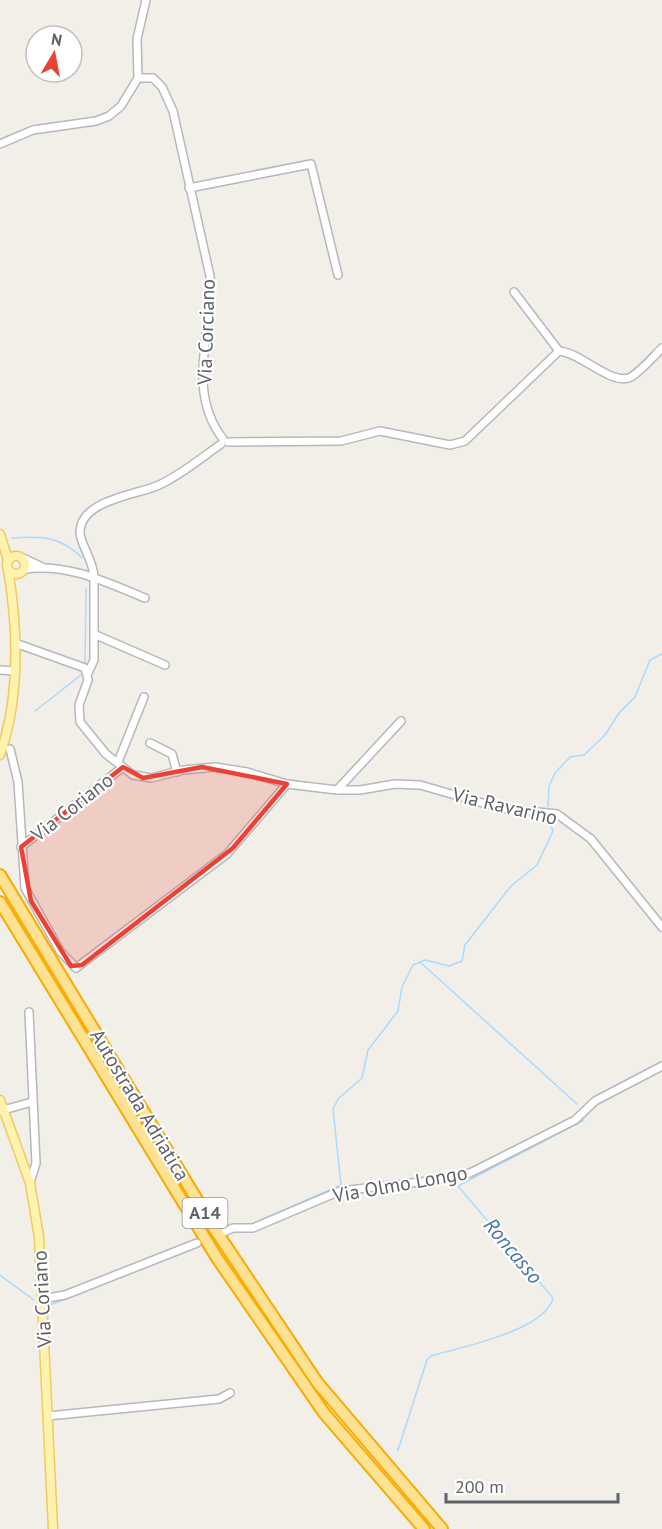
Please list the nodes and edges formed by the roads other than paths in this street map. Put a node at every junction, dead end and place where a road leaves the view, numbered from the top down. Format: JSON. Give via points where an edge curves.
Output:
{"nodes":[{"id":1,"x":146,"y":0,"type":"edge"},
{"id":2,"x":138,"y":78,"type":"junction"},
{"id":3,"x":0,"y":144,"type":"edge"},
{"id":4,"x":189,"y":188,"type":"junction"},
{"id":5,"x":338,"y":275,"type":"dead end"},
{"id":6,"x":514,"y":292,"type":"dead end"},
{"id":7,"x":662,"y":348,"type":"edge"},
{"id":8,"x":559,"y":351,"type":"junction"},
{"id":9,"x":224,"y":442,"type":"junction"},
{"id":10,"x":0,"y":534,"type":"edge"},
{"id":11,"x":3,"y":543,"type":"junction"},
{"id":12,"x":21,"y":557,"type":"junction"},
{"id":13,"x":8,"y":564,"type":"junction"},
{"id":14,"x":42,"y":567,"type":"junction"},
{"id":15,"x":23,"y":571,"type":"junction"},
{"id":16,"x":94,"y":577,"type":"junction"},
{"id":17,"x":12,"y":595,"type":"junction"},
{"id":18,"x":145,"y":598,"type":"dead end"},
{"id":19,"x":96,"y":635,"type":"junction"},
{"id":20,"x":15,"y":643,"type":"junction"},
{"id":21,"x":165,"y":665,"type":"dead end"},
{"id":22,"x":0,"y":670,"type":"edge"},
{"id":23,"x":14,"y":671,"type":"junction"},
{"id":24,"x":88,"y":674,"type":"junction"},
{"id":25,"x":144,"y":697,"type":"dead end"},
{"id":26,"x":401,"y":721,"type":"dead end"},
{"id":27,"x":150,"y":743,"type":"dead end"},
{"id":28,"x":10,"y":749,"type":"dead end"},
{"id":29,"x":0,"y":755,"type":"edge"},
{"id":30,"x":120,"y":765,"type":"junction"},
{"id":31,"x":177,"y":772,"type":"junction"},
{"id":32,"x":287,"y":784,"type":"junction"},
{"id":33,"x":337,"y":790,"type":"junction"},
{"id":34,"x":21,"y":847,"type":"junction"},
{"id":35,"x":0,"y":875,"type":"edge"},
{"id":36,"x":0,"y":902,"type":"edge"},
{"id":37,"x":662,"y":927,"type":"edge"},
{"id":38,"x":29,"y":1012,"type":"dead end"},
{"id":39,"x":662,"y":1066,"type":"edge"},
{"id":40,"x":0,"y":1100,"type":"edge"},
{"id":41,"x":32,"y":1102,"type":"junction"},
{"id":42,"x":2,"y":1110,"type":"edge"},
{"id":43,"x":30,"y":1183,"type":"junction"},
{"id":44,"x":224,"y":1232,"type":"dead end"},
{"id":45,"x":197,"y":1243,"type":"dead end"},
{"id":46,"x":42,"y":1299,"type":"junction"},
{"id":47,"x":230,"y":1393,"type":"dead end"},
{"id":48,"x":48,"y":1416,"type":"junction"},
{"id":49,"x":53,"y":1529,"type":"edge"},
{"id":50,"x":424,"y":1529,"type":"edge"},
{"id":51,"x":442,"y":1529,"type":"edge"}],
"edges":[{"from":1,"to":2,"type":"street","via":[[137,39]]},
{"from":2,"to":3,"type":"street","via":[[110,116],[33,130]]},
{"from":2,"to":4,"type":"street","name":"Via Corciano","via":[[153,78],[166,95]]},
{"from":4,"to":5,"type":"street","via":[[311,164]]},
{"from":4,"to":9,"type":"street","name":"Via Corciano","via":[[210,276],[212,302],[201,366],[203,392]]},
{"from":6,"to":8,"type":"street"},
{"from":7,"to":8,"type":"street","via":[[630,377],[621,379]]},
{"from":8,"to":9,"type":"street","via":[[465,441],[450,445],[380,431],[341,441]]},
{"from":9,"to":16,"type":"street","via":[[158,486],[108,501],[89,513],[80,533],[93,563]]},
{"from":10,"to":11,"type":"main road"},
{"from":11,"to":12,"type":"main road"},
{"from":11,"to":13,"type":"main road"},
{"from":12,"to":13,"type":"main road"},
{"from":12,"to":14,"type":"street"},
{"from":12,"to":15,"type":"main road"},
{"from":13,"to":15,"type":"main road","via":[[15,574]]},
{"from":13,"to":17,"type":"main road"},
{"from":14,"to":15,"type":"street"},
{"from":14,"to":16,"type":"street"},
{"from":15,"to":17,"type":"main road"},
{"from":16,"to":18,"type":"street"},
{"from":16,"to":19,"type":"street"},
{"from":17,"to":20,"type":"main road"},
{"from":19,"to":21,"type":"street"},
{"from":19,"to":24,"type":"street","via":[[94,660]]},
{"from":20,"to":23,"type":"main road"},
{"from":20,"to":24,"type":"street","via":[[78,665]]},
{"from":22,"to":23,"type":"street"},
{"from":23,"to":29,"type":"main road","via":[[11,716]]},
{"from":24,"to":30,"type":"street","name":"Via Ravarino","via":[[79,705],[80,722],[96,744]]},
{"from":25,"to":30,"type":"street"},
{"from":26,"to":33,"type":"street"},
{"from":27,"to":31,"type":"street","via":[[172,754]]},
{"from":28,"to":34,"type":"street","name":"Via Coriano","via":[[18,782]]},
{"from":30,"to":31,"type":"street","name":"Via Ravarino","via":[[143,778]]},
{"from":30,"to":34,"type":"street","name":"Via Coriano"},
{"from":31,"to":32,"type":"street","name":"Via Ravarino","via":[[215,767]]},
{"from":32,"to":33,"type":"street","name":"Via Ravarino"},
{"from":32,"to":34,"type":"street","name":"Via Coriano","via":[[233,848],[76,968],[30,901]]},
{"from":33,"to":37,"type":"street","name":"Via Ravarino","via":[[420,785],[500,808],[557,814],[591,839]]},
{"from":35,"to":51,"type":"highway","name":"Autostrada Adriatica","number":"A14","via":[[216,1231],[311,1373]]},
{"from":36,"to":50,"type":"highway","name":"Autostrada Adriatica","number":"A14","via":[[217,1258],[324,1413]]},
{"from":38,"to":41,"type":"street","name":"Via Coriano"},
{"from":39,"to":44,"type":"street","name":"Via Olmo Longo","via":[[594,1101],[575,1120],[470,1173],[340,1191],[253,1228]]},
{"from":40,"to":42,"type":"main road","name":"Via Coriano"},
{"from":41,"to":42,"type":"street"},
{"from":41,"to":43,"type":"street","name":"Via Coriano","via":[[36,1163]]},
{"from":42,"to":43,"type":"main road","name":"Via Coriano"},
{"from":43,"to":46,"type":"main road","name":"Via Coriano","via":[[39,1237]]},
{"from":45,"to":46,"type":"street","via":[[65,1295]]},
{"from":46,"to":48,"type":"main road","name":"Via Coriano"},
{"from":47,"to":48,"type":"street","via":[[219,1399]]},
{"from":48,"to":49,"type":"main road","name":"Via Coriano"}]}
